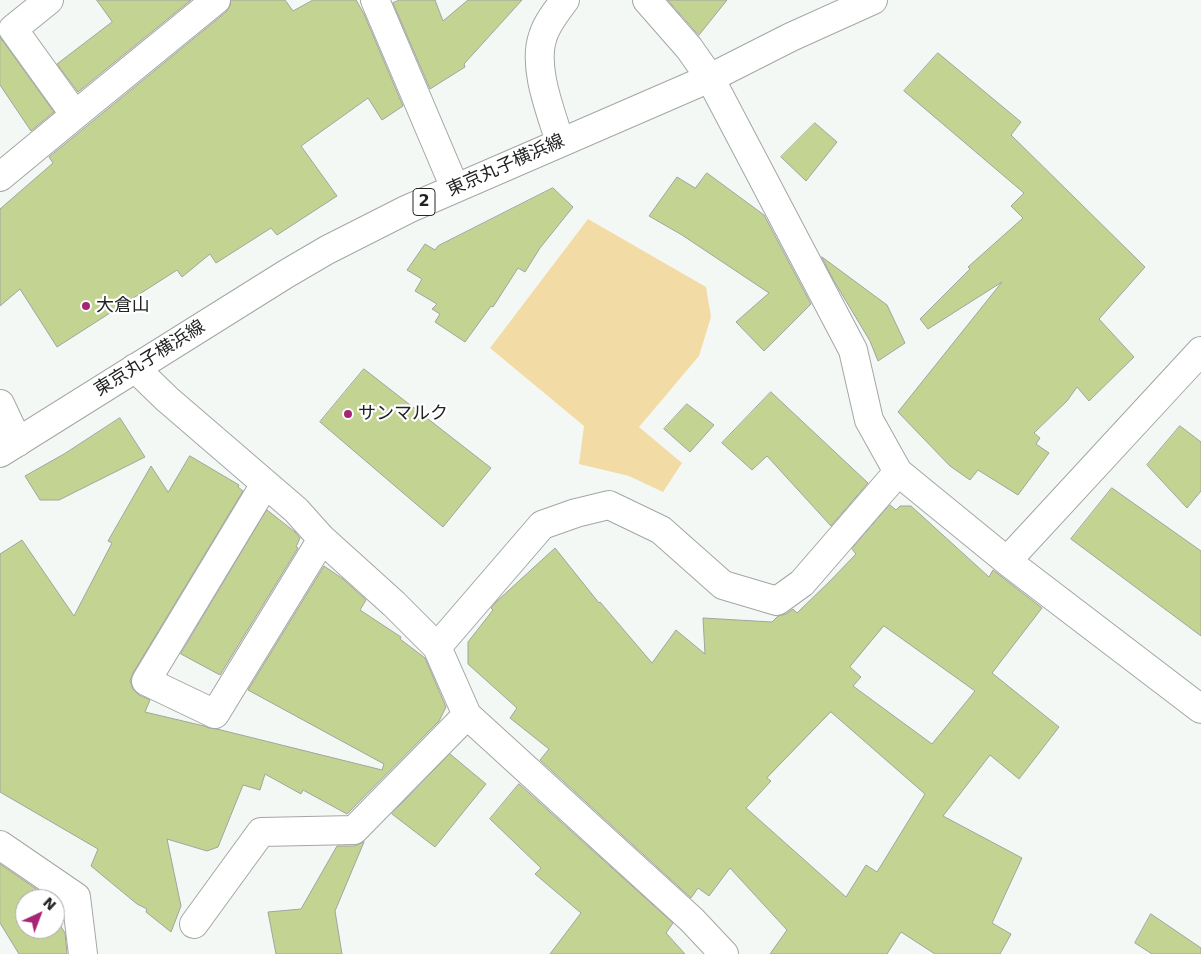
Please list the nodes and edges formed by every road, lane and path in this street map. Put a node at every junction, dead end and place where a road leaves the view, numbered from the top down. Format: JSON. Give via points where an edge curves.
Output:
{"nodes":[{"id":1,"x":49,"y":0,"type":"edge"},
{"id":2,"x":216,"y":0,"type":"edge"},
{"id":3,"x":375,"y":0,"type":"edge"},
{"id":4,"x":564,"y":0,"type":"edge"},
{"id":5,"x":647,"y":0,"type":"edge"},
{"id":6,"x":873,"y":0,"type":"edge"},
{"id":7,"x":710,"y":78,"type":"junction"},
{"id":8,"x":75,"y":115,"type":"junction"},
{"id":9,"x":560,"y":142,"type":"junction"},
{"id":10,"x":0,"y":177,"type":"edge"},
{"id":11,"x":455,"y":188,"type":"junction"},
{"id":12,"x":1201,"y":350,"type":"edge"},
{"id":13,"x":135,"y":368,"type":"junction"},
{"id":14,"x":0,"y":404,"type":"edge"},
{"id":15,"x":9,"y":448,"type":"edge"},
{"id":16,"x":898,"y":472,"type":"junction"},
{"id":17,"x":265,"y":484,"type":"junction"},
{"id":18,"x":322,"y":539,"type":"junction"},
{"id":19,"x":1007,"y":561,"type":"junction"},
{"id":20,"x":436,"y":647,"type":"junction"},
{"id":21,"x":1201,"y":709,"type":"edge"},
{"id":22,"x":467,"y":715,"type":"junction"},
{"id":23,"x":0,"y":845,"type":"edge"},
{"id":24,"x":194,"y":924,"type":"dead end"},
{"id":25,"x":83,"y":954,"type":"edge"},
{"id":26,"x":724,"y":954,"type":"edge"}],
"edges":[{"from":1,"to":8,"type":"street","via":[[13,29]]},
{"from":2,"to":8,"type":"street"},
{"from":3,"to":11,"type":"street"},
{"from":4,"to":9,"type":"street","via":[[542,38],[539,58],[543,87]]},
{"from":5,"to":7,"type":"street","via":[[689,48]]},
{"from":6,"to":7,"type":"street","name":"東京丸子横浜線","number":"2"},
{"from":7,"to":9,"type":"street","name":"東京丸子横浜線","number":"2"},
{"from":7,"to":16,"type":"street","via":[[853,350],[869,420]]},
{"from":8,"to":10,"type":"street"},
{"from":9,"to":11,"type":"street","name":"東京丸子横浜線","number":"2"},
{"from":11,"to":13,"type":"street","name":"東京丸子横浜線","number":"2","via":[[328,250]]},
{"from":12,"to":19,"type":"street"},
{"from":13,"to":15,"type":"street","name":"東京丸子横浜線","number":"2"},
{"from":13,"to":17,"type":"street"},
{"from":14,"to":15,"type":"street"},
{"from":16,"to":19,"type":"street"},
{"from":16,"to":20,"type":"street","via":[[802,583],[778,601],[723,585],[661,530],[609,505],[542,525]]},
{"from":17,"to":18,"type":"street","via":[[296,510]]},
{"from":17,"to":18,"type":"street","via":[[146,681],[215,714]]},
{"from":18,"to":20,"type":"street"},
{"from":19,"to":21,"type":"street"},
{"from":20,"to":22,"type":"street"},
{"from":22,"to":24,"type":"street","via":[[354,830],[261,832]]},
{"from":22,"to":26,"type":"street","via":[[692,920]]},
{"from":23,"to":25,"type":"street","via":[[76,897]]}]}
